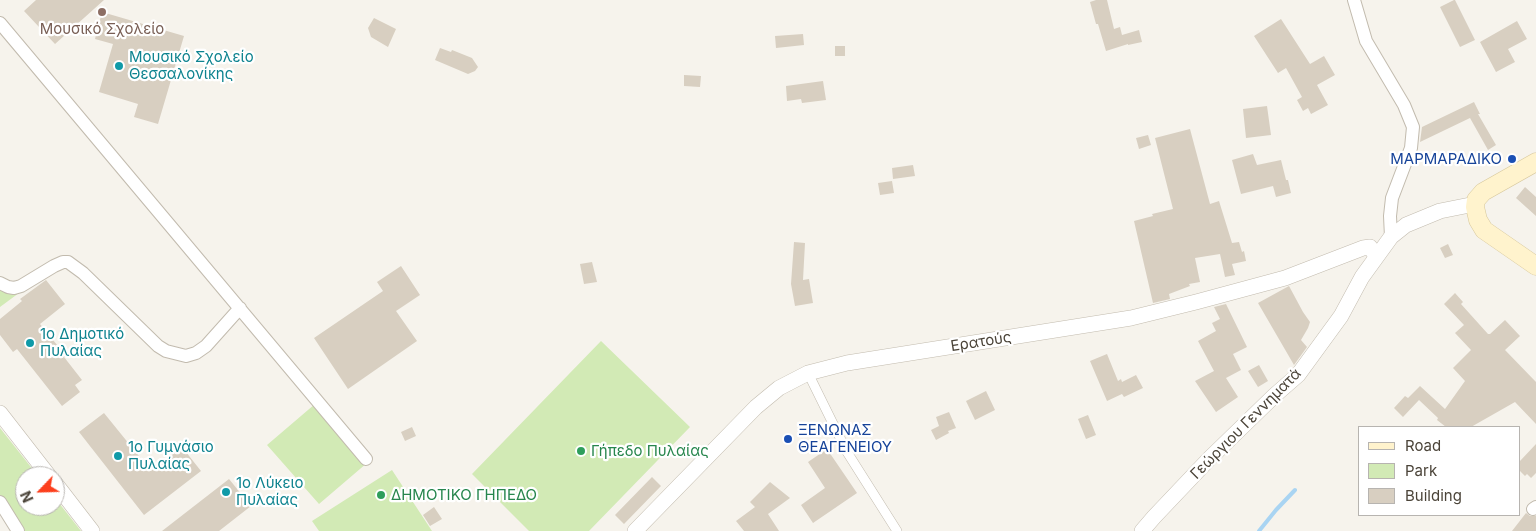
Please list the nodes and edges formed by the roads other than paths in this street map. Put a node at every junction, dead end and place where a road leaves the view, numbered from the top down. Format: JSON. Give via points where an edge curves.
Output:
{"nodes":[{"id":1,"x":1354,"y":0,"type":"edge"},
{"id":2,"x":0,"y":23,"type":"edge"},
{"id":3,"x":1536,"y":162,"type":"edge"},
{"id":4,"x":1476,"y":204,"type":"junction"},
{"id":5,"x":1391,"y":237,"type":"junction"},
{"id":6,"x":1376,"y":256,"type":"junction"},
{"id":7,"x":1536,"y":266,"type":"edge"},
{"id":8,"x":0,"y":284,"type":"edge"},
{"id":9,"x":240,"y":308,"type":"junction"},
{"id":10,"x":808,"y":373,"type":"junction"},
{"id":11,"x":0,"y":413,"type":"edge"},
{"id":12,"x":366,"y":459,"type":"dead end"},
{"id":13,"x":41,"y":466,"type":"edge"},
{"id":14,"x":65,"y":496,"type":"edge"},
{"id":15,"x":0,"y":502,"type":"edge"},
{"id":16,"x":18,"y":531,"type":"edge"},
{"id":17,"x":92,"y":531,"type":"edge"},
{"id":18,"x":635,"y":531,"type":"edge"},
{"id":19,"x":897,"y":531,"type":"edge"},
{"id":20,"x":1142,"y":531,"type":"edge"}],
"edges":[{"from":1,"to":5,"type":"street","via":[[1366,41],[1413,126],[1411,148],[1392,198]]},
{"from":2,"to":9,"type":"street"},
{"from":3,"to":4,"type":"main road","via":[[1483,192]]},
{"from":4,"to":5,"type":"street","name":"Γεώργιου Γεννηματά","via":[[1440,211],[1406,225]]},
{"from":4,"to":7,"type":"main road","via":[[1476,214],[1484,230]]},
{"from":5,"to":6,"type":"street","name":"Γεώργιου Γεννηματά"},
{"from":6,"to":10,"type":"street","name":"Ερατούς","via":[[1370,247],[1363,248],[1285,278],[1131,318],[847,363]]},
{"from":6,"to":20,"type":"street","name":"Γεώργιου Γεννηματά","via":[[1341,316],[1298,375],[1209,459]]},
{"from":8,"to":9,"type":"street","via":[[8,288],[21,286],[54,266],[68,262],[158,346],[186,356],[206,346]]},
{"from":9,"to":12,"type":"street"},
{"from":10,"to":18,"type":"street","name":"Ερατούς","via":[[779,388],[756,407]]},
{"from":10,"to":19,"type":"street","via":[[847,452]]},
{"from":11,"to":13,"type":"street"},
{"from":14,"to":17,"type":"street"},
{"from":15,"to":16,"type":"street"}]}
